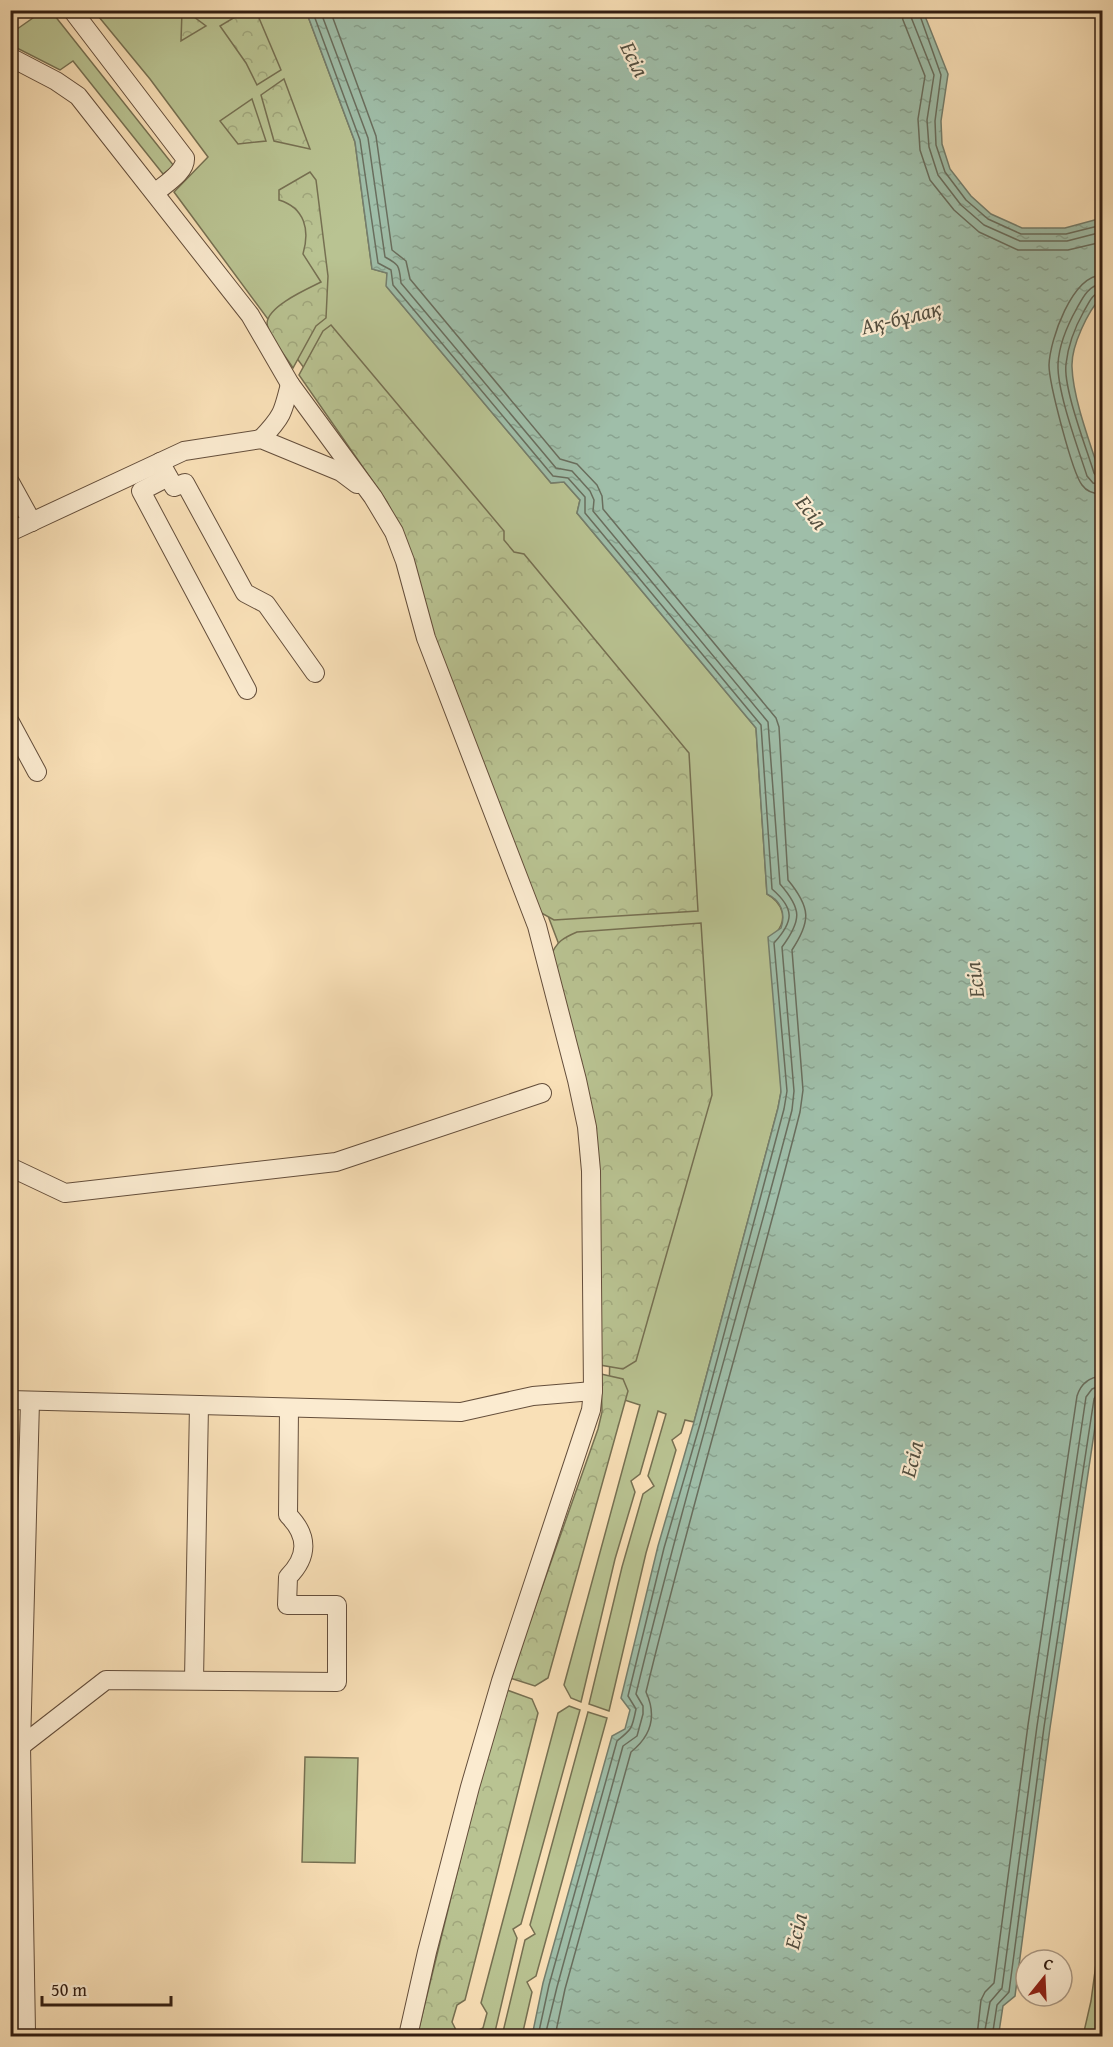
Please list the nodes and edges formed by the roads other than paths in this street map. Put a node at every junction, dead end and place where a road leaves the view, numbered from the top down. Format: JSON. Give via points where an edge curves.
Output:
{"nodes":[{"id":1,"x":72,"y":10,"type":"edge"},
{"id":2,"x":10,"y":57,"type":"edge"},
{"id":3,"x":155,"y":193,"type":"junction"},
{"id":4,"x":290,"y":384,"type":"junction"},
{"id":5,"x":261,"y":439,"type":"junction"},
{"id":6,"x":164,"y":469,"type":"junction"},
{"id":7,"x":10,"y":482,"type":"edge"},
{"id":8,"x":373,"y":497,"type":"junction"},
{"id":9,"x":32,"y":522,"type":"junction"},
{"id":10,"x":10,"y":532,"type":"edge"},
{"id":11,"x":315,"y":673,"type":"dead end"},
{"id":12,"x":247,"y":690,"type":"dead end"},
{"id":13,"x":10,"y":722,"type":"edge"},
{"id":14,"x":37,"y":772,"type":"dead end"},
{"id":15,"x":542,"y":1094,"type":"dead end"},
{"id":16,"x":10,"y":1167,"type":"edge"},
{"id":17,"x":593,"y":1391,"type":"junction"},
{"id":18,"x":10,"y":1400,"type":"edge"},
{"id":19,"x":30,"y":1401,"type":"junction"},
{"id":20,"x":199,"y":1405,"type":"junction"},
{"id":21,"x":289,"y":1408,"type":"junction"},
{"id":22,"x":194,"y":1680,"type":"junction"},
{"id":23,"x":21,"y":1746,"type":"junction"},
{"id":24,"x":16,"y":2037,"type":"edge"},
{"id":25,"x":408,"y":2037,"type":"edge"}],
"edges":[{"from":1,"to":3,"type":"street","via":[[185,158],[183,169]]},
{"from":2,"to":3,"type":"street","via":[[78,96]]},
{"from":3,"to":4,"type":"street","via":[[250,315]]},
{"from":4,"to":5,"type":"street","via":[[278,422]]},
{"from":4,"to":8,"type":"street"},
{"from":5,"to":6,"type":"street","via":[[184,451]]},
{"from":5,"to":8,"type":"street","via":[[341,472]]},
{"from":6,"to":9,"type":"street"},
{"from":6,"to":11,"type":"street","via":[[174,488],[185,483],[245,592],[266,604]]},
{"from":6,"to":12,"type":"street","via":[[141,491]]},
{"from":7,"to":9,"type":"street"},
{"from":8,"to":17,"type":"street","via":[[394,532],[426,638],[537,926],[577,1080],[591,1171]]},
{"from":9,"to":10,"type":"street"},
{"from":13,"to":14,"type":"street"},
{"from":15,"to":16,"type":"street","via":[[336,1162],[65,1193]]},
{"from":17,"to":21,"type":"street","via":[[533,1396],[461,1412]]},
{"from":17,"to":25,"type":"street","via":[[586,1428],[510,1651],[470,1786]]},
{"from":18,"to":19,"type":"street"},
{"from":19,"to":20,"type":"street"},
{"from":19,"to":23,"type":"street"},
{"from":20,"to":21,"type":"street"},
{"from":20,"to":22,"type":"street"},
{"from":21,"to":22,"type":"street","via":[[288,1515],[303,1538],[303,1554],[288,1577],[288,1605],[337,1605],[337,1682]]},
{"from":22,"to":23,"type":"street","via":[[106,1680]]},
{"from":23,"to":24,"type":"street","via":[[26,2031]]}]}
